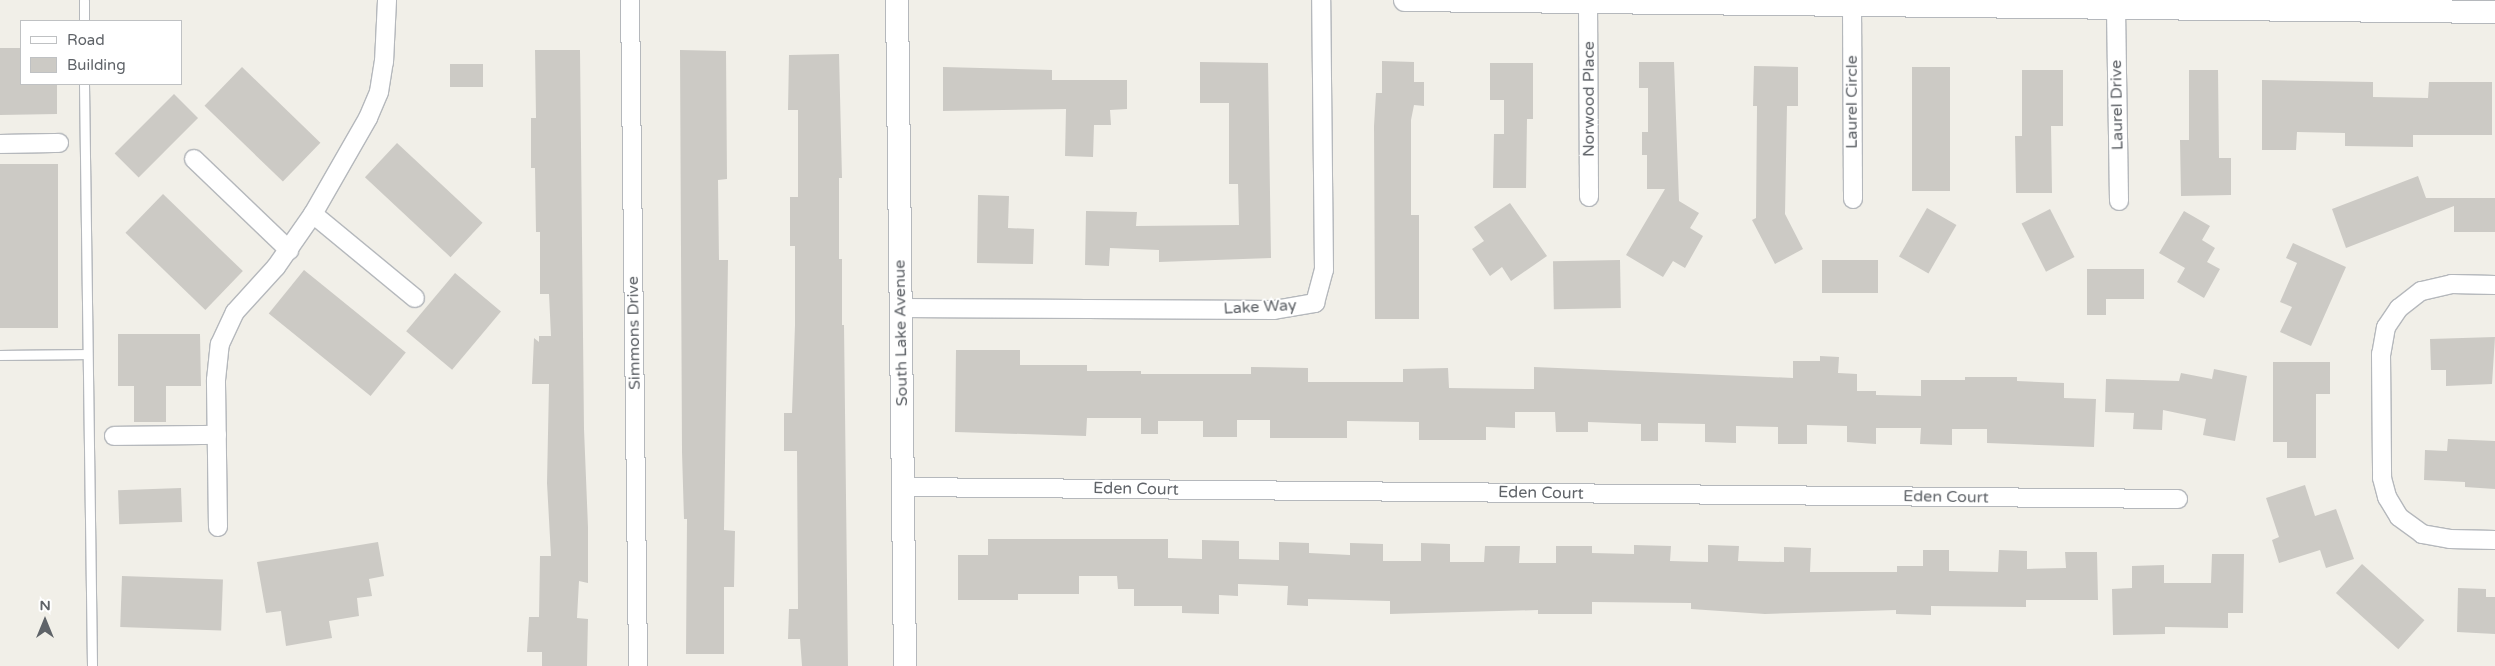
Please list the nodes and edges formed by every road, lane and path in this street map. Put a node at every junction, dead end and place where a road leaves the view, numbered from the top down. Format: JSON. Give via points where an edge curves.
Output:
{"nodes":[{"id":1,"x":84,"y":0,"type":"edge"},
{"id":2,"x":387,"y":0,"type":"edge"},
{"id":3,"x":630,"y":0,"type":"edge"},
{"id":4,"x":897,"y":0,"type":"edge"},
{"id":5,"x":1322,"y":0,"type":"edge"},
{"id":6,"x":1404,"y":0,"type":"edge"},
{"id":7,"x":1516,"y":0,"type":"edge"},
{"id":8,"x":1588,"y":2,"type":"junction"},
{"id":9,"x":1789,"y":2,"type":"edge"},
{"id":10,"x":1852,"y":5,"type":"junction"},
{"id":11,"x":2116,"y":9,"type":"junction"},
{"id":12,"x":2495,"y":12,"type":"edge"},
{"id":13,"x":84,"y":20,"type":"edge"},
{"id":14,"x":84,"y":85,"type":"edge"},
{"id":15,"x":59,"y":143,"type":"dead end"},
{"id":16,"x":0,"y":144,"type":"edge"},
{"id":17,"x":194,"y":159,"type":"dead end"},
{"id":18,"x":1589,"y":197,"type":"dead end"},
{"id":19,"x":1853,"y":200,"type":"dead end"},
{"id":20,"x":2118,"y":201,"type":"dead end"},
{"id":21,"x":313,"y":214,"type":"junction"},
{"id":22,"x":289,"y":250,"type":"junction"},
{"id":23,"x":2495,"y":285,"type":"edge"},
{"id":24,"x":415,"y":298,"type":"dead end"},
{"id":25,"x":901,"y":308,"type":"junction"},
{"id":26,"x":86,"y":354,"type":"junction"},
{"id":27,"x":0,"y":355,"type":"edge"},
{"id":28,"x":217,"y":435,"type":"junction"},
{"id":29,"x":114,"y":436,"type":"dead end"},
{"id":30,"x":903,"y":487,"type":"junction"},
{"id":31,"x":2178,"y":499,"type":"dead end"},
{"id":32,"x":218,"y":527,"type":"dead end"},
{"id":33,"x":2495,"y":540,"type":"edge"},
{"id":34,"x":92,"y":666,"type":"edge"},
{"id":35,"x":638,"y":666,"type":"edge"},
{"id":36,"x":905,"y":666,"type":"edge"}],
"edges":[{"from":1,"to":13,"type":"lane"},
{"from":2,"to":21,"type":"street","via":[[379,92],[368,118]]},
{"from":3,"to":35,"type":"street","name":"Simmons Drive"},
{"from":4,"to":25,"type":"street","name":"South Lake Avenue"},
{"from":5,"to":25,"type":"street","name":"Lake Way","via":[[1324,270],[1315,303],[1274,310]]},
{"from":6,"to":7,"type":"street"},
{"from":7,"to":8,"type":"street"},
{"from":8,"to":9,"type":"street"},
{"from":8,"to":18,"type":"street","name":"Norwood Place"},
{"from":9,"to":10,"type":"street"},
{"from":10,"to":11,"type":"street"},
{"from":10,"to":19,"type":"street","name":"Laurel Circle"},
{"from":11,"to":12,"type":"street"},
{"from":11,"to":20,"type":"street","name":"Laurel Drive"},
{"from":14,"to":26,"type":"lane"},
{"from":15,"to":16,"type":"street"},
{"from":17,"to":22,"type":"street"},
{"from":21,"to":22,"type":"street"},
{"from":21,"to":24,"type":"street"},
{"from":22,"to":28,"type":"street","via":[[235,312],[220,344]]},
{"from":23,"to":33,"type":"street","via":[[2452,284],[2422,291],[2399,308],[2386,327],[2381,354],[2382,478],[2387,498],[2399,517],[2422,534],[2450,540]]},
{"from":25,"to":30,"type":"street","name":"South Lake Avenue"},
{"from":26,"to":27,"type":"lane"},
{"from":26,"to":34,"type":"lane"},
{"from":28,"to":29,"type":"street"},
{"from":28,"to":32,"type":"street"},
{"from":30,"to":31,"type":"street","name":"Eden Court"},
{"from":30,"to":36,"type":"street","name":"South Lake Avenue"}]}
